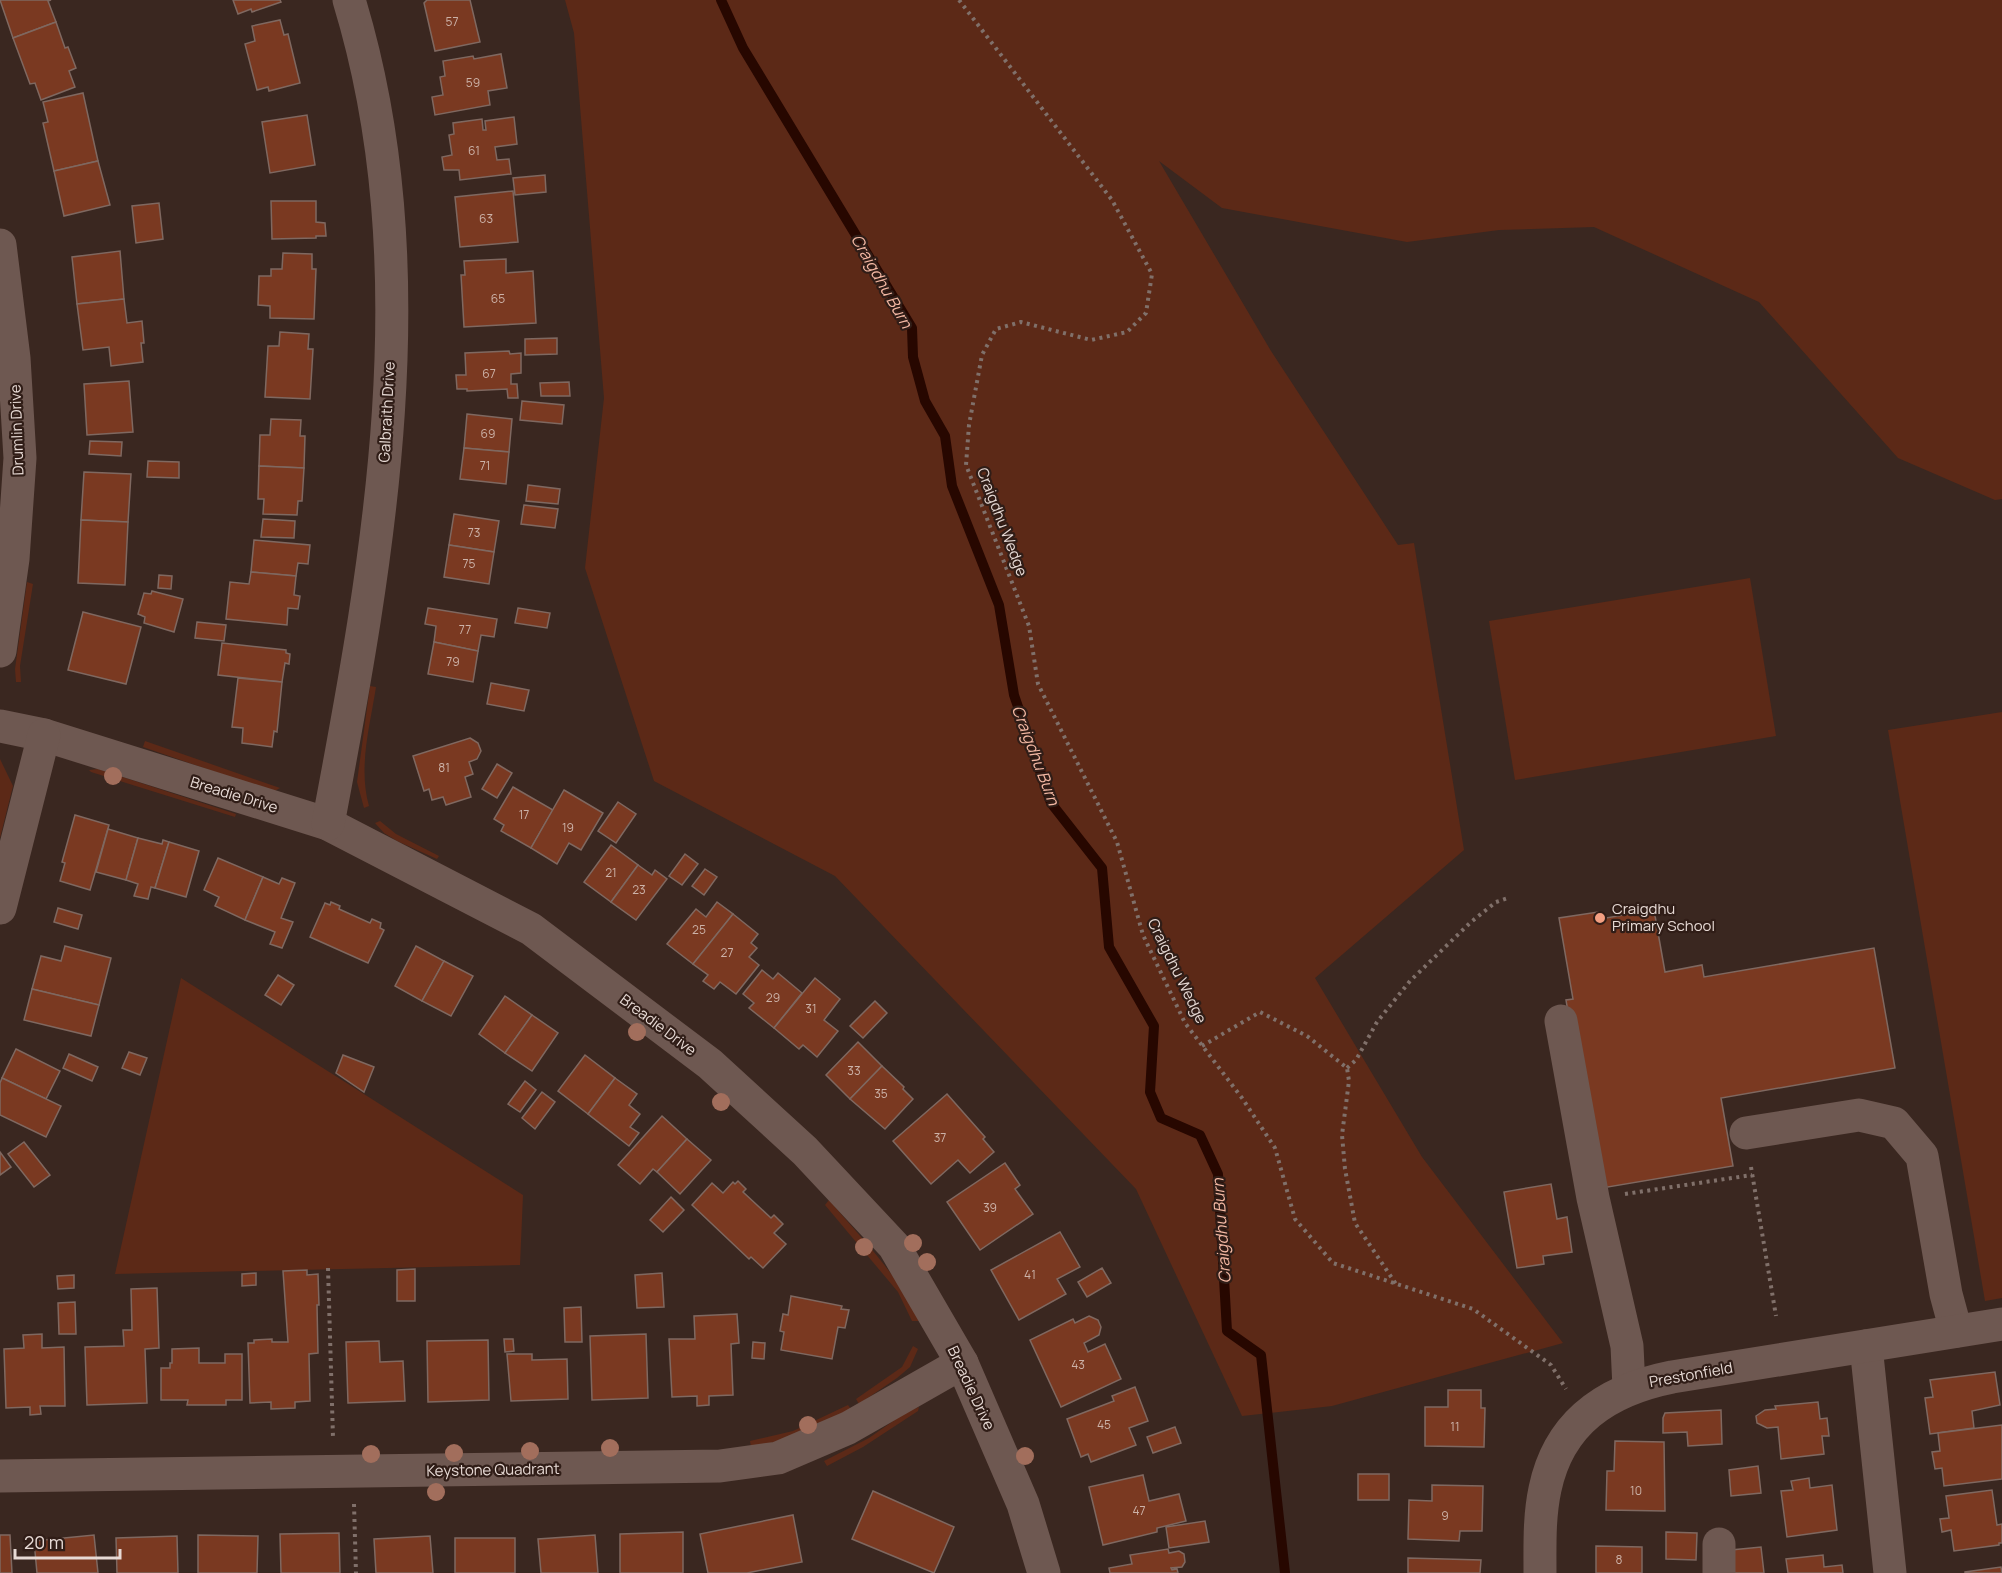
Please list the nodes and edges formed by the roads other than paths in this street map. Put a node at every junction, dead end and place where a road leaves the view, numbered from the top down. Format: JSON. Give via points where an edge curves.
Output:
{"nodes":[{"id":1,"x":349,"y":0,"type":"edge"},
{"id":2,"x":0,"y":245,"type":"edge"},
{"id":3,"x":0,"y":651,"type":"edge"},
{"id":4,"x":0,"y":726,"type":"edge"},
{"id":5,"x":44,"y":735,"type":"junction"},
{"id":6,"x":328,"y":824,"type":"junction"},
{"id":7,"x":0,"y":908,"type":"edge"},
{"id":8,"x":1561,"y":1021,"type":"dead end"},
{"id":9,"x":1746,"y":1133,"type":"dead end"},
{"id":10,"x":2002,"y":1324,"type":"edge"},
{"id":11,"x":1956,"y":1331,"type":"junction"},
{"id":12,"x":1866,"y":1346,"type":"junction"},
{"id":13,"x":962,"y":1363,"type":"junction"},
{"id":14,"x":1629,"y":1388,"type":"junction"},
{"id":15,"x":0,"y":1476,"type":"edge"},
{"id":16,"x":1044,"y":1573,"type":"edge"},
{"id":17,"x":1540,"y":1573,"type":"edge"},
{"id":18,"x":1890,"y":1573,"type":"edge"}],
"edges":[{"from":1,"to":6,"type":"street","name":"Galbraith Drive","via":[[374,99],[387,201],[393,298],[387,438],[374,560]]},
{"from":2,"to":3,"type":"street","name":"Drumlin Drive","via":[[14,358],[20,458],[13,559]]},
{"from":4,"to":5,"type":"street","name":"Breadie Drive"},
{"from":5,"to":6,"type":"street","name":"Breadie Drive"},
{"from":5,"to":7,"type":"street"},
{"from":6,"to":13,"type":"street","name":"Breadie Drive","via":[[531,929],[710,1064],[805,1151],[894,1246]]},
{"from":8,"to":14,"type":"street","via":[[1593,1198],[1627,1346]]},
{"from":9,"to":11,"type":"street","via":[[1859,1115],[1894,1123],[1922,1156]]},
{"from":10,"to":11,"type":"street","name":"Prestonfield"},
{"from":11,"to":12,"type":"street","name":"Prestonfield"},
{"from":12,"to":14,"type":"street","name":"Prestonfield","via":[[1671,1377]]},
{"from":12,"to":18,"type":"street"},
{"from":13,"to":15,"type":"street","name":"Keystone Quadrant","via":[[848,1428],[778,1458],[720,1466]]},
{"from":13,"to":16,"type":"street","name":"Breadie Drive","via":[[1023,1504]]},
{"from":14,"to":17,"type":"street","name":"Prestonfield","via":[[1582,1417],[1554,1460],[1541,1522]]}]}
